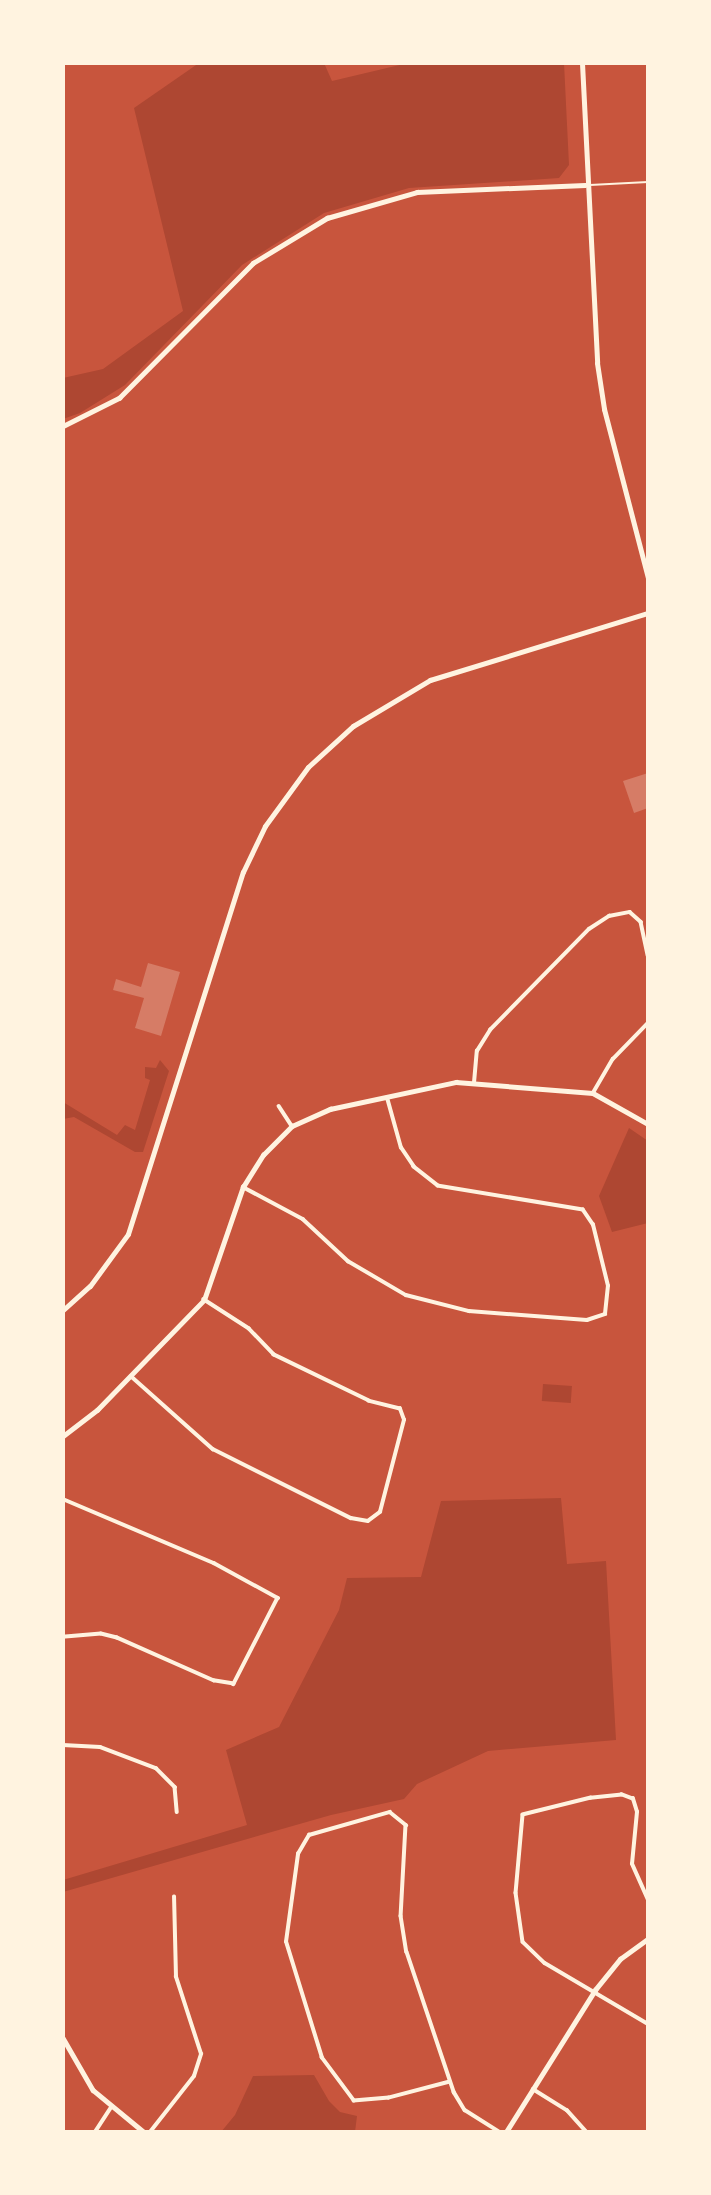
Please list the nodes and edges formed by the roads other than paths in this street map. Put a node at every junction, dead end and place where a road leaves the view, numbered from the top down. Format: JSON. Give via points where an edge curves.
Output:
{"nodes":[{"id":1,"x":582,"y":63,"type":"edge"},
{"id":2,"x":648,"y":182,"type":"edge"},
{"id":3,"x":585,"y":185,"type":"junction"},
{"id":4,"x":63,"y":426,"type":"edge"},
{"id":5,"x":648,"y":578,"type":"edge"},
{"id":6,"x":648,"y":613,"type":"edge"},
{"id":7,"x":648,"y":955,"type":"edge"},
{"id":8,"x":648,"y":1023,"type":"edge"},
{"id":9,"x":474,"y":1083,"type":"junction"},
{"id":10,"x":593,"y":1093,"type":"junction"},
{"id":11,"x":386,"y":1096,"type":"junction"},
{"id":12,"x":279,"y":1106,"type":"dead end"},
{"id":13,"x":648,"y":1124,"type":"edge"},
{"id":14,"x":292,"y":1126,"type":"junction"},
{"id":15,"x":243,"y":1187,"type":"junction"},
{"id":16,"x":204,"y":1300,"type":"junction"},
{"id":17,"x":63,"y":1310,"type":"edge"},
{"id":18,"x":131,"y":1376,"type":"junction"},
{"id":19,"x":63,"y":1436,"type":"edge"},
{"id":20,"x":63,"y":1499,"type":"edge"},
{"id":21,"x":63,"y":1637,"type":"edge"},
{"id":22,"x":63,"y":1745,"type":"edge"},
{"id":23,"x":177,"y":1812,"type":"dead end"},
{"id":24,"x":174,"y":1897,"type":"dead end"},
{"id":25,"x":648,"y":1900,"type":"edge"},
{"id":26,"x":648,"y":1939,"type":"edge"},
{"id":27,"x":595,"y":1990,"type":"junction"},
{"id":28,"x":648,"y":2024,"type":"edge"},
{"id":29,"x":63,"y":2038,"type":"edge"},
{"id":30,"x":450,"y":2082,"type":"junction"},
{"id":31,"x":533,"y":2089,"type":"junction"},
{"id":32,"x":111,"y":2107,"type":"junction"},
{"id":33,"x":95,"y":2132,"type":"edge"},
{"id":34,"x":144,"y":2132,"type":"edge"},
{"id":35,"x":150,"y":2132,"type":"edge"},
{"id":36,"x":500,"y":2132,"type":"edge"},
{"id":37,"x":506,"y":2132,"type":"edge"},
{"id":38,"x":587,"y":2132,"type":"edge"}],
"edges":[{"from":1,"to":3,"type":"main road"},
{"from":2,"to":3,"type":"lane"},
{"from":3,"to":4,"type":"street","via":[[417,192],[327,218],[253,262],[119,398]]},
{"from":3,"to":5,"type":"main road","via":[[604,410]]},
{"from":6,"to":17,"type":"main road","via":[[430,680],[353,726],[308,767],[265,826],[243,872],[128,1234],[106,1268]]},
{"from":7,"to":9,"type":"street","via":[[640,922],[630,912],[609,916],[589,929],[485,1037],[477,1051]]},
{"from":8,"to":10,"type":"street","via":[[613,1059]]},
{"from":9,"to":10,"type":"street"},
{"from":9,"to":11,"type":"street","via":[[444,1083]]},
{"from":10,"to":13,"type":"street"},
{"from":11,"to":14,"type":"street","via":[[330,1109]]},
{"from":11,"to":15,"type":"street","via":[[401,1148],[414,1167],[438,1186],[583,1210],[593,1225],[608,1286],[605,1314],[587,1320],[482,1312],[406,1295],[348,1261],[303,1219]]},
{"from":12,"to":14,"type":"street"},
{"from":14,"to":15,"type":"street","via":[[263,1155]]},
{"from":15,"to":16,"type":"street"},
{"from":16,"to":18,"type":"street"},
{"from":16,"to":18,"type":"street","via":[[249,1329],[274,1355],[369,1401],[400,1409],[404,1420],[380,1512],[368,1521],[351,1518],[213,1449]]},
{"from":18,"to":19,"type":"street"},
{"from":20,"to":21,"type":"street","via":[[214,1563],[278,1598],[239,1679],[227,1686],[117,1638],[101,1634]]},
{"from":22,"to":23,"type":"street","via":[[100,1747],[156,1768],[175,1787]]},
{"from":24,"to":35,"type":"street","via":[[176,1976],[201,2054],[194,2076]]},
{"from":25,"to":27,"type":"street","via":[[632,1864],[637,1812],[633,1799],[622,1794],[591,1798],[523,1815],[516,1893],[523,1942],[545,1963]]},
{"from":26,"to":27,"type":"street","via":[[620,1959]]},
{"from":27,"to":28,"type":"street"},
{"from":27,"to":31,"type":"street"},
{"from":29,"to":32,"type":"street","via":[[81,2075]]},
{"from":30,"to":30,"type":"street","via":[[402,1933],[406,1825],[390,1812],[309,1835],[298,1854],[286,1942],[322,2058],[354,2101],[388,2098]]},
{"from":30,"to":36,"type":"street","via":[[465,2110]]},
{"from":31,"to":37,"type":"street"},
{"from":31,"to":38,"type":"street","via":[[567,2110]]},
{"from":32,"to":33,"type":"street"},
{"from":32,"to":34,"type":"street"}]}
